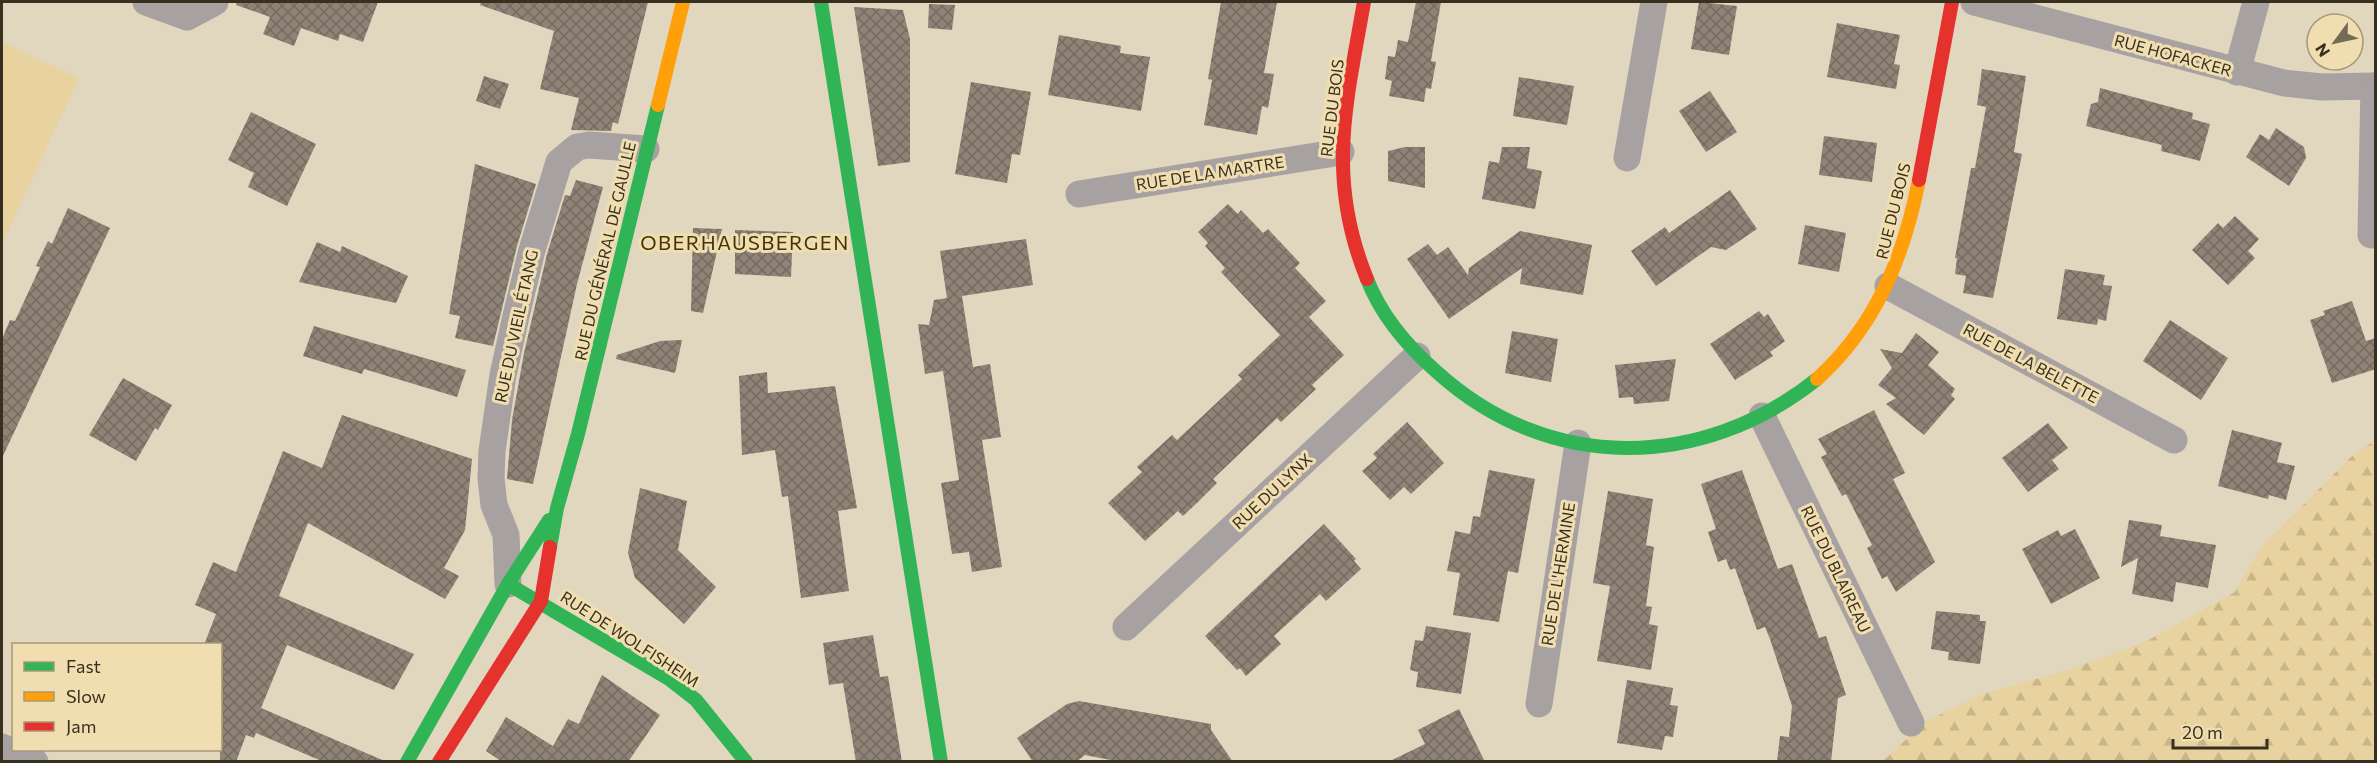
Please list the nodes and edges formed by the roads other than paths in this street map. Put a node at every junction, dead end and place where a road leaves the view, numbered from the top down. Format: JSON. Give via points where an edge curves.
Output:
{"nodes":[{"id":1,"x":146,"y":2,"type":"edge"},
{"id":2,"x":215,"y":2,"type":"edge"},
{"id":3,"x":683,"y":2,"type":"edge"},
{"id":4,"x":821,"y":2,"type":"edge"},
{"id":5,"x":1364,"y":2,"type":"edge"},
{"id":6,"x":1654,"y":2,"type":"edge"},
{"id":7,"x":1952,"y":2,"type":"edge"},
{"id":8,"x":1974,"y":2,"type":"edge"},
{"id":9,"x":2256,"y":2,"type":"edge"},
{"id":10,"x":2237,"y":72,"type":"junction"},
{"id":11,"x":2375,"y":86,"type":"edge"},
{"id":12,"x":646,"y":149,"type":"junction"},
{"id":13,"x":1341,"y":152,"type":"junction"},
{"id":14,"x":1627,"y":158,"type":"dead end"},
{"id":15,"x":1079,"y":194,"type":"dead end"},
{"id":16,"x":2371,"y":235,"type":"dead end"},
{"id":17,"x":1888,"y":286,"type":"junction"},
{"id":18,"x":1417,"y":356,"type":"junction"},
{"id":19,"x":1762,"y":416,"type":"junction"},
{"id":20,"x":2174,"y":440,"type":"dead end"},
{"id":21,"x":1578,"y":443,"type":"junction"},
{"id":22,"x":557,"y":508,"type":"junction"},
{"id":23,"x":508,"y":584,"type":"junction"},
{"id":24,"x":541,"y":601,"type":"junction"},
{"id":25,"x":1126,"y":627,"type":"dead end"},
{"id":26,"x":1539,"y":704,"type":"dead end"},
{"id":27,"x":1911,"y":723,"type":"dead end"},
{"id":28,"x":2,"y":747,"type":"edge"},
{"id":29,"x":35,"y":762,"type":"edge"},
{"id":30,"x":407,"y":762,"type":"edge"},
{"id":31,"x":439,"y":762,"type":"edge"},
{"id":32,"x":746,"y":762,"type":"edge"},
{"id":33,"x":940,"y":762,"type":"edge"}],
"edges":[{"from":1,"to":2,"type":"street","via":[[187,17]]},
{"from":3,"to":12,"type":"street","name":"RUE DU GÉNÉRAL DE GAULLE"},
{"from":4,"to":33,"type":"street"},
{"from":5,"to":13,"type":"street","name":"RUE DU BOIS"},
{"from":6,"to":14,"type":"street"},
{"from":7,"to":17,"type":"street","name":"RUE DU BOIS","via":[[1913,213],[1903,253]]},
{"from":8,"to":10,"type":"street","name":"RUE HOFACKER"},
{"from":9,"to":10,"type":"street"},
{"from":10,"to":11,"type":"street","name":"RUE HOFACKER","via":[[2322,87]]},
{"from":11,"to":16,"type":"street"},
{"from":12,"to":22,"type":"street","name":"RUE DU GÉNÉRAL DE GAULLE"},
{"from":12,"to":23,"type":"street","name":"RUE DU VIEIL ÉTANG","via":[[577,147],[559,162],[532,250],[502,375],[492,451],[494,505],[506,535]]},
{"from":13,"to":15,"type":"street","name":"RUE DE LA MARTRE"},
{"from":13,"to":18,"type":"street","name":"RUE DU BOIS","via":[[1345,212],[1353,246],[1371,290]]},
{"from":17,"to":19,"type":"street","name":"RUE DU BOIS","via":[[1853,343],[1831,366],[1800,393]]},
{"from":17,"to":20,"type":"street","name":"RUE DE LA BELETTE"},
{"from":18,"to":21,"type":"street","name":"RUE DU BOIS","via":[[1471,401],[1505,420],[1541,435]]},
{"from":18,"to":25,"type":"street","name":"RUE DU LYNX"},
{"from":19,"to":21,"type":"street","name":"RUE DU BOIS","via":[[1690,442],[1618,449]]},
{"from":19,"to":27,"type":"street","name":"RUE DU BLAIREAU"},
{"from":21,"to":26,"type":"street","name":"RUE DE L'HERMINE"},
{"from":22,"to":23,"type":"street","name":"RUE DU GÉNÉRAL DE GAULLE"},
{"from":22,"to":24,"type":"street","name":"RUE DU GÉNÉRAL DE GAULLE"},
{"from":23,"to":24,"type":"street"},
{"from":23,"to":30,"type":"street","name":"RUE DU GÉNÉRAL DE GAULLE"},
{"from":24,"to":31,"type":"street","name":"RUE DU GÉNÉRAL DE GAULLE"},
{"from":24,"to":32,"type":"street","name":"RUE DE WOLFISHEIM","via":[[644,663],[696,700]]},
{"from":28,"to":29,"type":"street"}]}
